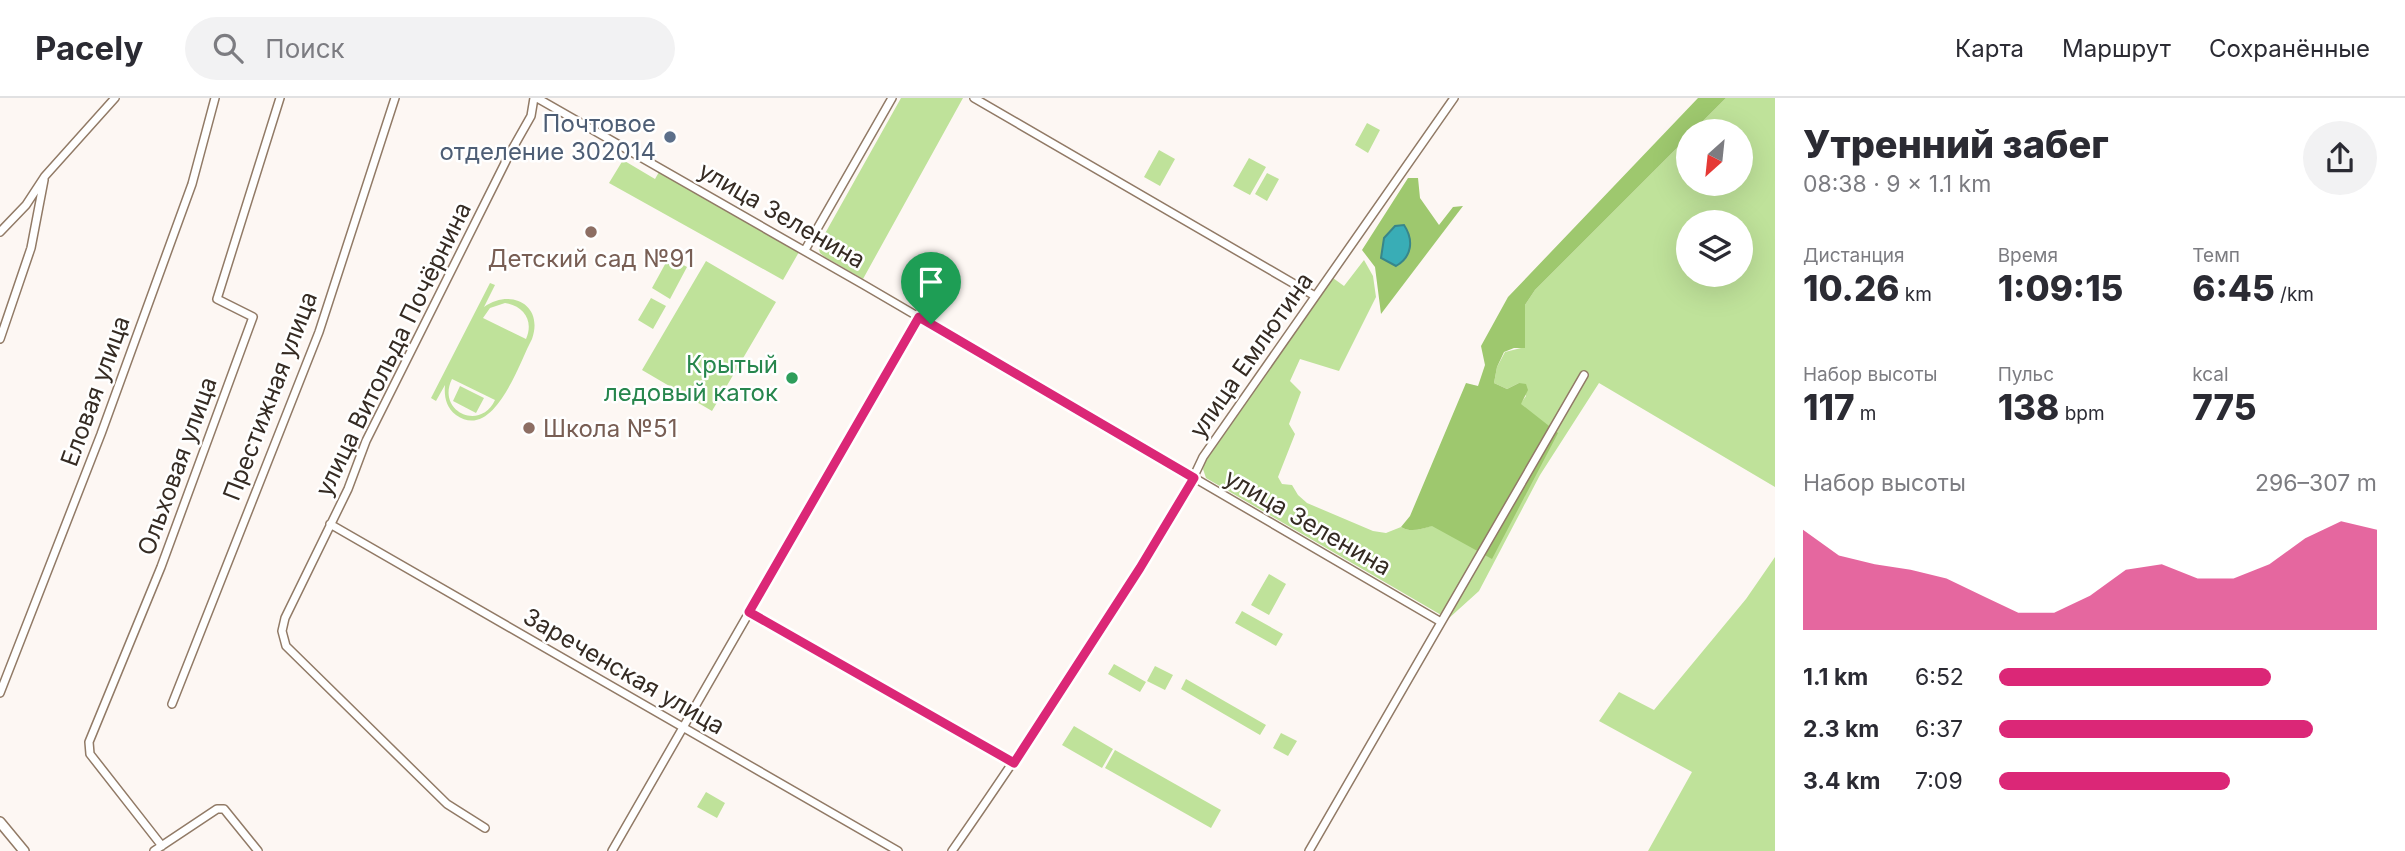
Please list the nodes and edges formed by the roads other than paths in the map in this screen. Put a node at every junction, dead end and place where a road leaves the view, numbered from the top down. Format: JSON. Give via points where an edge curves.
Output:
{"nodes":[{"id":1,"x":115,"y":98,"type":"edge"},
{"id":2,"x":215,"y":98,"type":"edge"},
{"id":3,"x":279,"y":98,"type":"edge"},
{"id":4,"x":395,"y":98,"type":"edge"},
{"id":5,"x":536,"y":98,"type":"edge"},
{"id":6,"x":892,"y":98,"type":"edge"},
{"id":7,"x":974,"y":98,"type":"edge"},
{"id":8,"x":1454,"y":98,"type":"edge"},
{"id":9,"x":45,"y":176,"type":"junction"},
{"id":10,"x":0,"y":232,"type":"edge"},
{"id":11,"x":805,"y":250,"type":"junction"},
{"id":12,"x":1315,"y":296,"type":"junction"},
{"id":13,"x":919,"y":317,"type":"junction"},
{"id":14,"x":0,"y":339,"type":"edge"},
{"id":15,"x":1584,"y":375,"type":"dead end"},
{"id":16,"x":1194,"y":478,"type":"junction"},
{"id":17,"x":330,"y":524,"type":"junction"},
{"id":18,"x":749,"y":612,"type":"junction"},
{"id":19,"x":1441,"y":622,"type":"junction"},
{"id":20,"x":0,"y":693,"type":"edge"},
{"id":21,"x":172,"y":704,"type":"dead end"},
{"id":22,"x":682,"y":726,"type":"junction"},
{"id":23,"x":1014,"y":763,"type":"junction"},
{"id":24,"x":0,"y":822,"type":"edge"},
{"id":25,"x":485,"y":828,"type":"dead end"},
{"id":26,"x":162,"y":846,"type":"junction"},
{"id":27,"x":24,"y":851,"type":"edge"},
{"id":28,"x":154,"y":851,"type":"edge"},
{"id":29,"x":258,"y":851,"type":"edge"},
{"id":30,"x":612,"y":851,"type":"edge"},
{"id":31,"x":898,"y":851,"type":"edge"},
{"id":32,"x":952,"y":851,"type":"edge"},
{"id":33,"x":1309,"y":851,"type":"edge"}],
"edges":[{"from":1,"to":9,"type":"street"},
{"from":2,"to":20,"type":"street","name":"Еловая улица","via":[[187,198]]},
{"from":3,"to":26,"type":"street","name":"Ольховая улица","via":[[217,299],[253,317],[161,567],[89,742],[90,754]]},
{"from":4,"to":21,"type":"street","name":"Престижная улица","via":[[319,332]]},
{"from":5,"to":11,"type":"street","name":"улица Зеленина"},
{"from":5,"to":17,"type":"street","name":"улица Витольда Почёрнина","via":[[531,116],[366,441]]},
{"from":6,"to":11,"type":"street"},
{"from":7,"to":12,"type":"street"},
{"from":8,"to":12,"type":"street","name":"улица Емлютина"},
{"from":9,"to":10,"type":"street"},
{"from":9,"to":14,"type":"street","via":[[31,248]]},
{"from":11,"to":13,"type":"street","name":"улица Зеленина"},
{"from":12,"to":16,"type":"street","name":"улица Емлютина","via":[[1203,457]]},
{"from":13,"to":16,"type":"street","name":"улица Зеленина"},
{"from":13,"to":18,"type":"street"},
{"from":15,"to":19,"type":"street"},
{"from":16,"to":19,"type":"street","name":"улица Зеленина"},
{"from":16,"to":23,"type":"street","name":"улица Емлютина"},
{"from":17,"to":22,"type":"street","name":"Зареченская улица"},
{"from":17,"to":25,"type":"street","name":"улица Витольда Почёрнина","via":[[285,618],[286,646],[447,804]]},
{"from":18,"to":22,"type":"street"},
{"from":18,"to":23,"type":"street"},
{"from":19,"to":33,"type":"street"},
{"from":22,"to":30,"type":"street"},
{"from":22,"to":31,"type":"street","name":"Зареченская улица"},
{"from":23,"to":32,"type":"street","name":"улица Емлютина"},
{"from":24,"to":27,"type":"street"},
{"from":26,"to":28,"type":"street"},
{"from":26,"to":29,"type":"street","via":[[217,809],[224,809]]}]}
